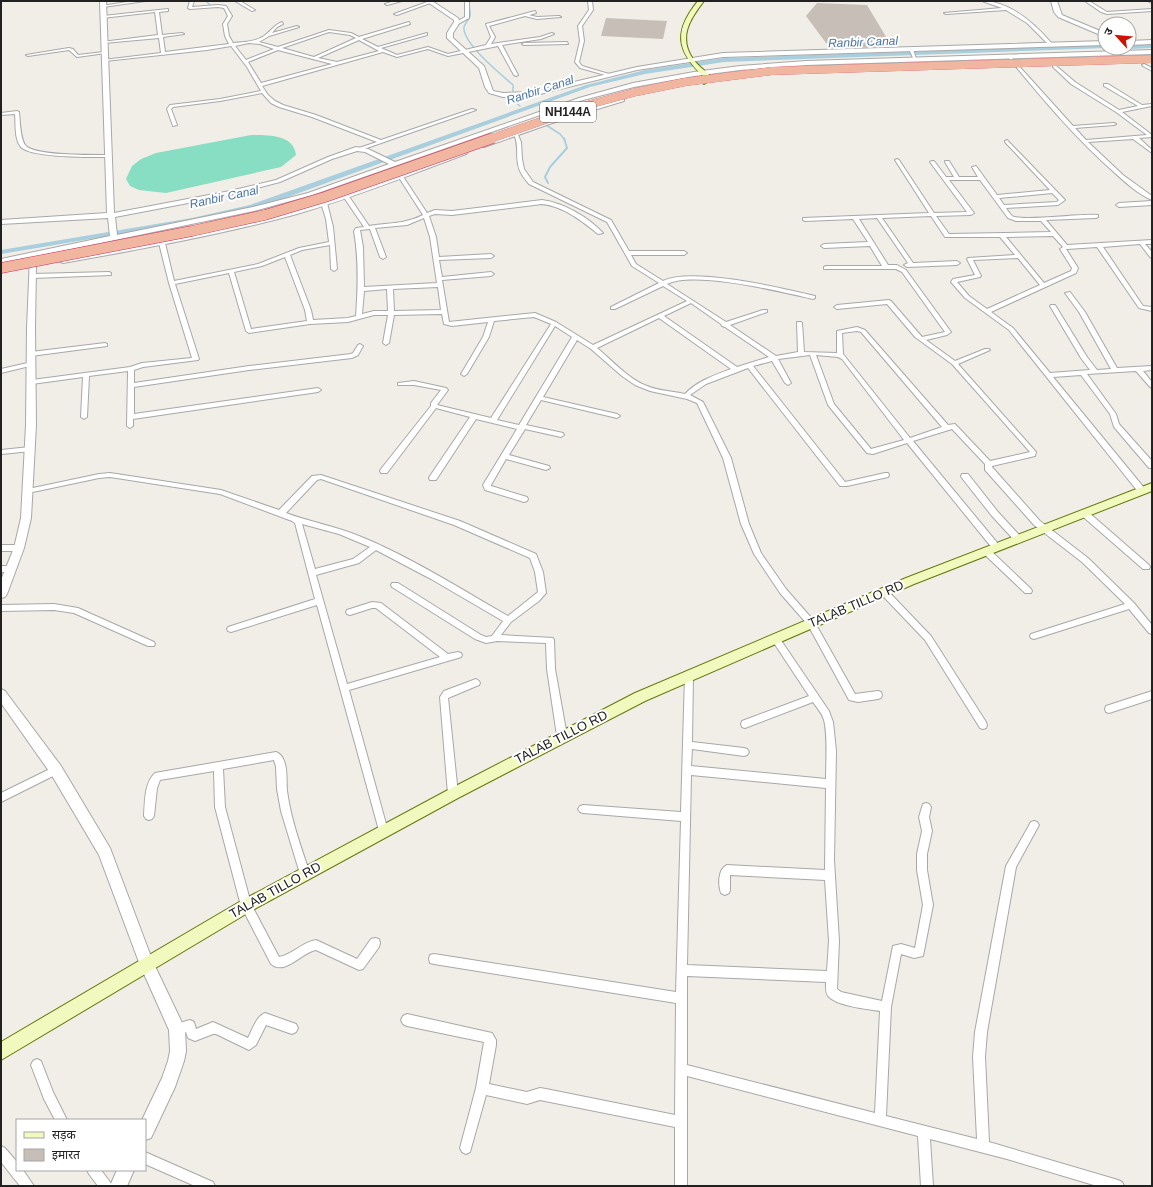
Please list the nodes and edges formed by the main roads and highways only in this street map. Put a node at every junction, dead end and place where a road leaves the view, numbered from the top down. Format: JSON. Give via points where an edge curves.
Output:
{"nodes":[{"id":1,"x":701,"y":1,"type":"edge"},
{"id":2,"x":1152,"y":53,"type":"edge"},
{"id":3,"x":1152,"y":59,"type":"edge"},
{"id":4,"x":704,"y":82,"type":"road end"},
{"id":5,"x":1,"y":262,"type":"edge"},
{"id":6,"x":1,"y":269,"type":"edge"},
{"id":7,"x":1147,"y":489,"type":"edge"},
{"id":8,"x":1,"y":1052,"type":"edge"}],
"edges":[{"from":1,"to":4,"type":"main road","via":[[690,13],[685,25],[683,44],[690,60],[708,77]]},
{"from":2,"to":5,"type":"highway","number":"NH144A","via":[[799,65],[739,69],[687,77],[575,103],[281,205],[210,222]]},
{"from":3,"to":6,"type":"highway","number":"NH144A","bridge":true,"via":[[772,71],[670,85],[591,104],[325,197],[264,215],[192,232]]},
{"from":7,"to":8,"type":"main road","name":"TALAB TILLO RD","via":[[810,623],[689,675],[562,736],[246,906]]}]}
